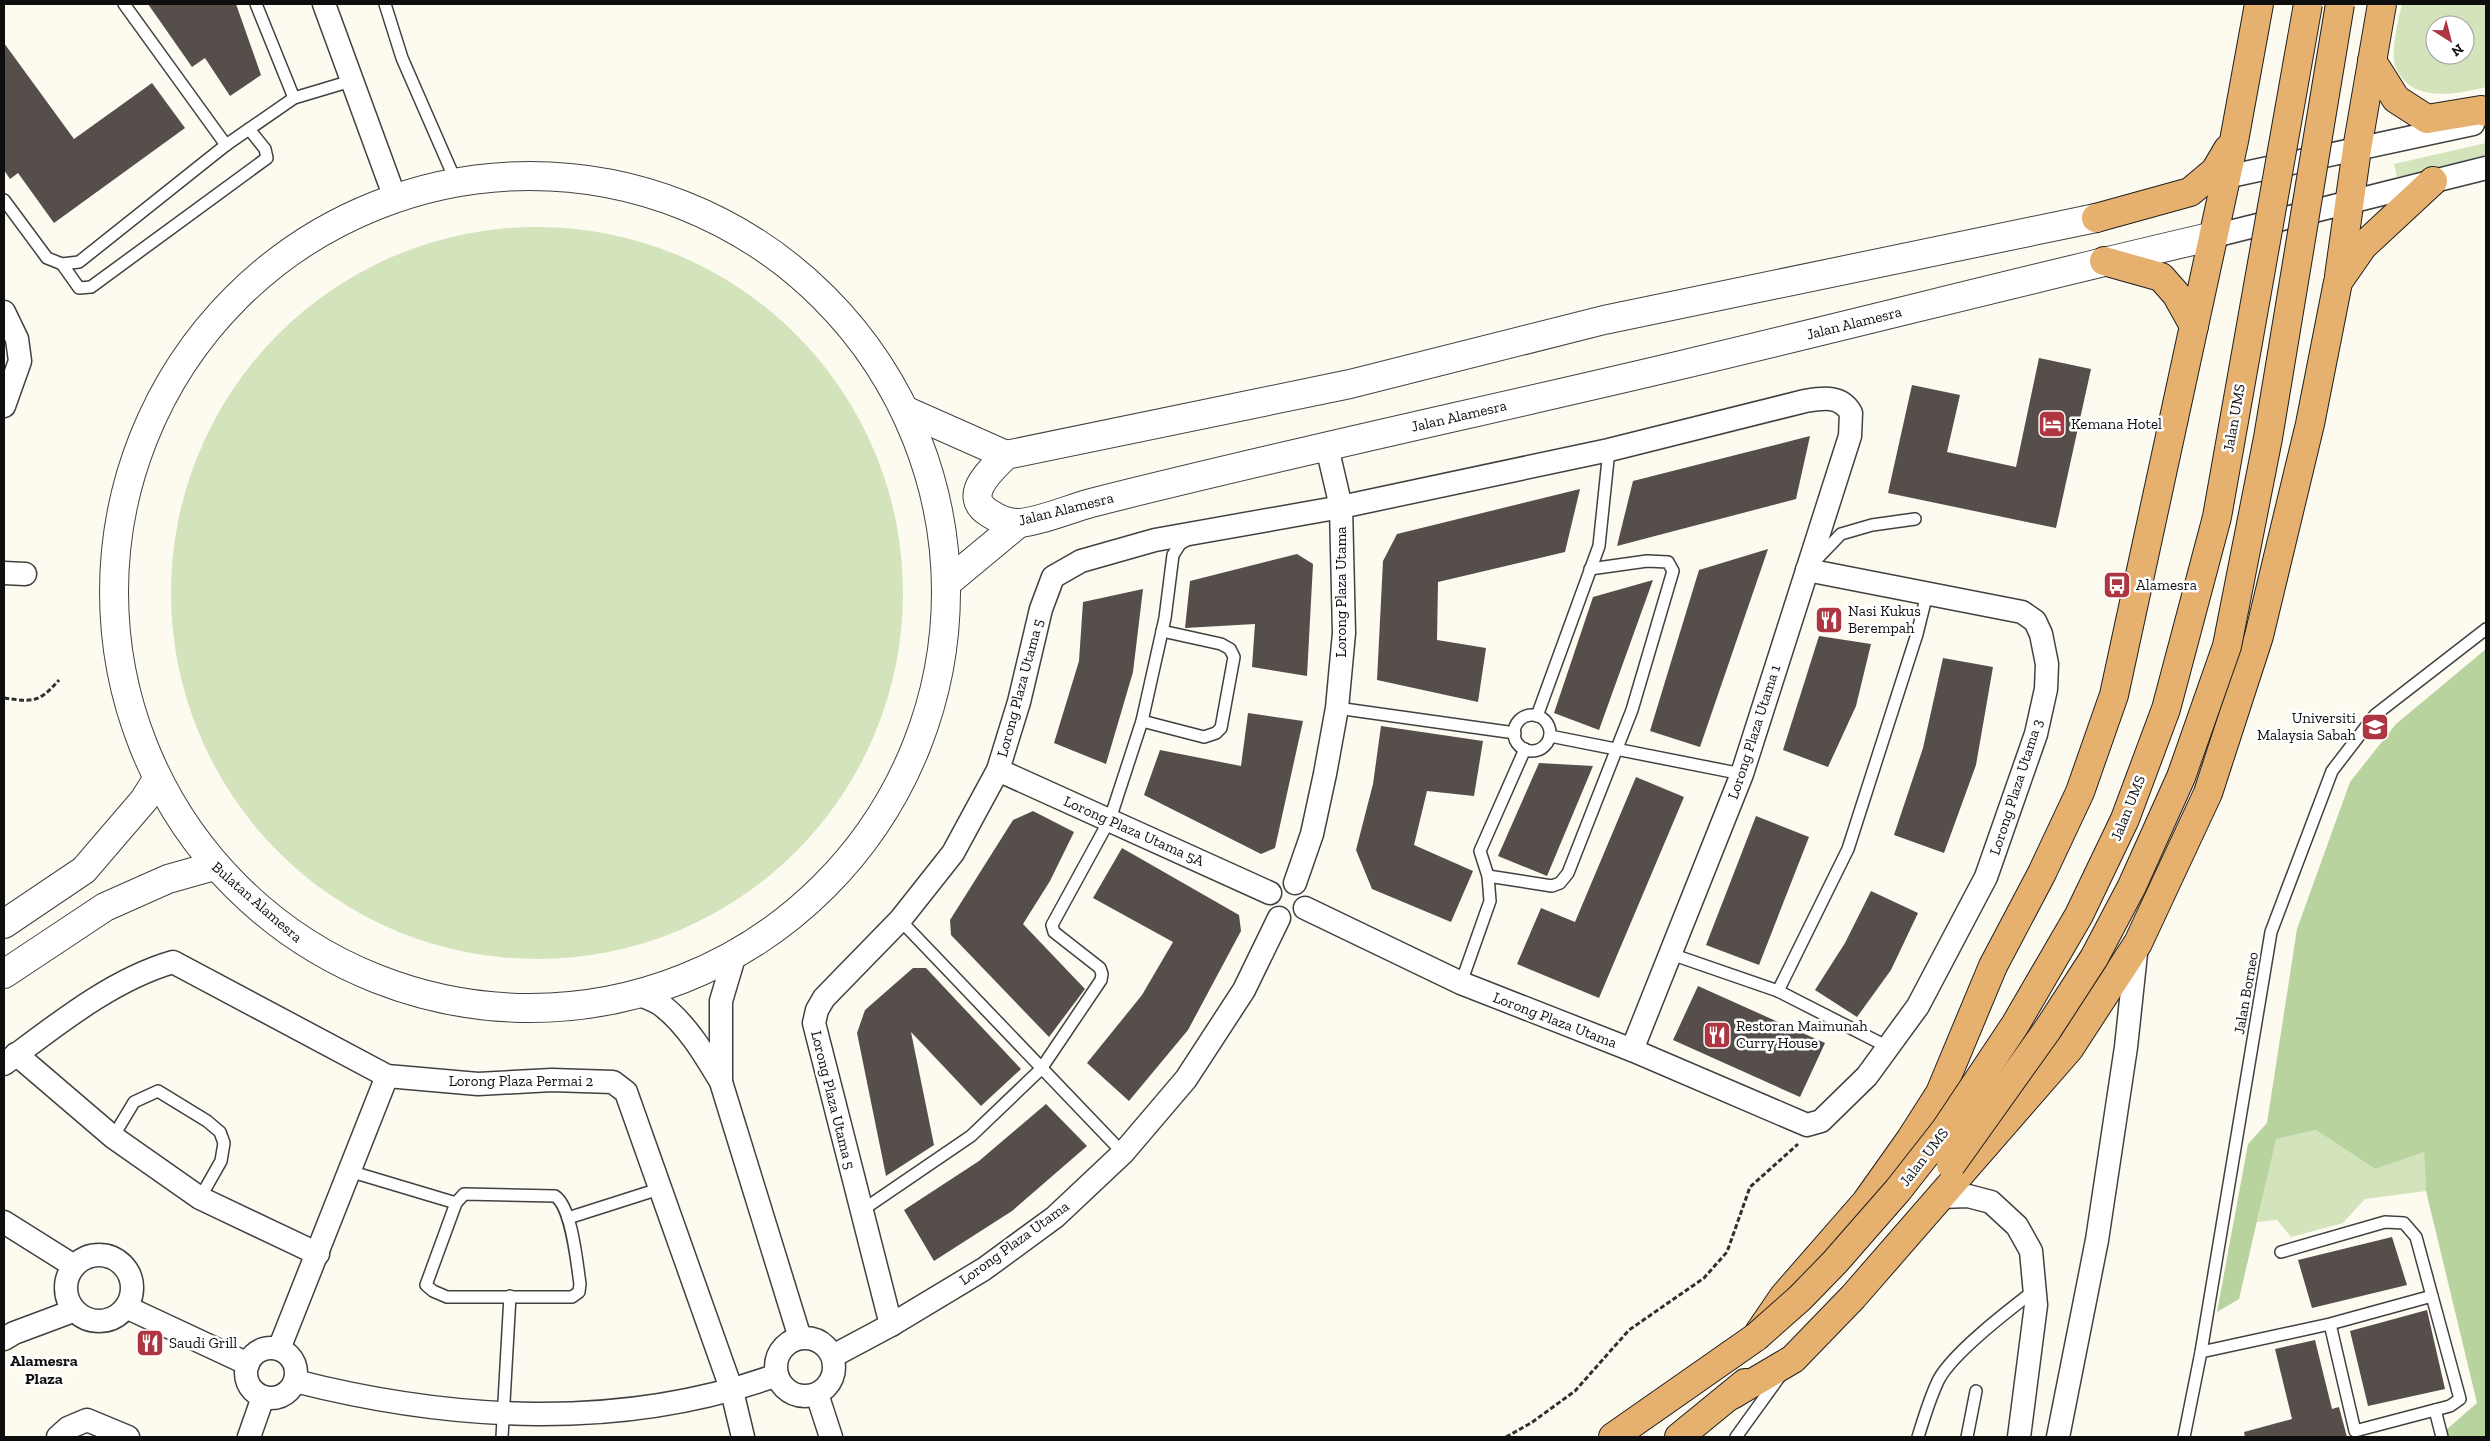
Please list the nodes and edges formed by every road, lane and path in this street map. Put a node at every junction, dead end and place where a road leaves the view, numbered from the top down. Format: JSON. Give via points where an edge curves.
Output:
{"nodes":[{"id":1,"x":124,"y":4,"type":"edge"},
{"id":2,"x":256,"y":4,"type":"edge"},
{"id":3,"x":324,"y":4,"type":"edge"},
{"id":4,"x":385,"y":4,"type":"edge"},
{"id":5,"x":2259,"y":4,"type":"edge"},
{"id":6,"x":2308,"y":4,"type":"edge"},
{"id":7,"x":2340,"y":4,"type":"edge"},
{"id":8,"x":2382,"y":4,"type":"edge"},
{"id":9,"x":2372,"y":61,"type":"junction"},
{"id":10,"x":351,"y":81,"type":"junction"},
{"id":11,"x":294,"y":98,"type":"junction"},
{"id":12,"x":2486,"y":112,"type":"edge"},
{"id":13,"x":2486,"y":121,"type":"edge"},
{"id":14,"x":249,"y":129,"type":"junction"},
{"id":15,"x":2234,"y":141,"type":"junction"},
{"id":16,"x":226,"y":145,"type":"junction"},
{"id":17,"x":2357,"y":149,"type":"junction"},
{"id":18,"x":2486,"y":168,"type":"edge"},
{"id":19,"x":2226,"y":177,"type":"junction"},
{"id":20,"x":2433,"y":181,"type":"junction"},
{"id":21,"x":457,"y":184,"type":"junction"},
{"id":22,"x":395,"y":198,"type":"junction"},
{"id":23,"x":4,"y":200,"type":"edge"},
{"id":24,"x":2350,"y":201,"type":"junction"},
{"id":25,"x":2096,"y":218,"type":"joint"},
{"id":26,"x":2214,"y":236,"type":"junction"},
{"id":27,"x":2104,"y":261,"type":"junction"},
{"id":28,"x":62,"y":264,"type":"junction"},
{"id":29,"x":2338,"y":282,"type":"junction"},
{"id":30,"x":4,"y":312,"type":"edge"},
{"id":31,"x":2194,"y":326,"type":"junction"},
{"id":32,"x":4,"y":406,"type":"edge"},
{"id":33,"x":1848,"y":407,"type":"joint"},
{"id":34,"x":909,"y":412,"type":"junction"},
{"id":35,"x":1327,"y":447,"type":"junction"},
{"id":36,"x":1609,"y":450,"type":"junction"},
{"id":37,"x":1006,"y":455,"type":"junction"},
{"id":38,"x":1341,"y":507,"type":"junction"},
{"id":39,"x":1914,"y":519,"type":"dead end"},
{"id":40,"x":1019,"y":523,"type":"junction"},
{"id":41,"x":1197,"y":533,"type":"junction"},
{"id":42,"x":1590,"y":570,"type":"junction"},
{"id":43,"x":1807,"y":570,"type":"junction"},
{"id":44,"x":948,"y":582,"type":"junction"},
{"id":45,"x":1927,"y":594,"type":"junction"},
{"id":46,"x":2486,"y":629,"type":"edge"},
{"id":47,"x":1162,"y":631,"type":"junction"},
{"id":48,"x":59,"y":680,"type":"dead end"},
{"id":49,"x":4,"y":698,"type":"edge"},
{"id":50,"x":1337,"y":708,"type":"junction"},
{"id":51,"x":1537,"y":716,"type":"junction"},
{"id":52,"x":1142,"y":721,"type":"junction"},
{"id":53,"x":1515,"y":733,"type":"junction"},
{"id":54,"x":1550,"y":736,"type":"junction"},
{"id":55,"x":1526,"y":749,"type":"junction"},
{"id":56,"x":1618,"y":749,"type":"junction"},
{"id":57,"x":998,"y":770,"type":"junction"},
{"id":58,"x":1742,"y":774,"type":"junction"},
{"id":59,"x":156,"y":781,"type":"junction"},
{"id":60,"x":1110,"y":819,"type":"junction"},
{"id":61,"x":214,"y":866,"type":"junction"},
{"id":62,"x":1488,"y":876,"type":"junction"},
{"id":63,"x":1295,"y":883,"type":"junction"},
{"id":64,"x":1270,"y":893,"type":"junction"},
{"id":65,"x":1305,"y":908,"type":"junction"},
{"id":66,"x":1279,"y":918,"type":"junction"},
{"id":67,"x":900,"y":920,"type":"junction"},
{"id":68,"x":4,"y":924,"type":"edge"},
{"id":69,"x":2138,"y":943,"type":"junction"},
{"id":70,"x":735,"y":954,"type":"junction"},
{"id":71,"x":1671,"y":954,"type":"junction"},
{"id":72,"x":4,"y":974,"type":"edge"},
{"id":73,"x":1461,"y":983,"type":"junction"},
{"id":74,"x":1778,"y":990,"type":"junction"},
{"id":75,"x":638,"y":994,"type":"junction"},
{"id":76,"x":1888,"y":1047,"type":"junction"},
{"id":77,"x":1632,"y":1050,"type":"junction"},
{"id":78,"x":10,"y":1059,"type":"edge"},
{"id":79,"x":1042,"y":1069,"type":"junction"},
{"id":80,"x":387,"y":1076,"type":"junction"},
{"id":81,"x":721,"y":1082,"type":"junction"},
{"id":82,"x":1807,"y":1125,"type":"junction"},
{"id":83,"x":113,"y":1137,"type":"junction"},
{"id":84,"x":1123,"y":1153,"type":"junction"},
{"id":85,"x":348,"y":1171,"type":"junction"},
{"id":86,"x":662,"y":1188,"type":"junction"},
{"id":87,"x":1940,"y":1196,"type":"junction"},
{"id":88,"x":200,"y":1198,"type":"junction"},
{"id":89,"x":456,"y":1203,"type":"junction"},
{"id":90,"x":861,"y":1211,"type":"junction"},
{"id":91,"x":568,"y":1218,"type":"junction"},
{"id":92,"x":4,"y":1222,"type":"edge"},
{"id":93,"x":2281,"y":1252,"type":"dead end"},
{"id":94,"x":318,"y":1254,"type":"junction"},
{"id":95,"x":74,"y":1266,"type":"junction"},
{"id":96,"x":2035,"y":1290,"type":"junction"},
{"id":97,"x":510,"y":1296,"type":"junction"},
{"id":98,"x":2432,"y":1296,"type":"junction"},
{"id":99,"x":126,"y":1307,"type":"junction"},
{"id":100,"x":73,"y":1311,"type":"junction"},
{"id":101,"x":2330,"y":1324,"type":"junction"},
{"id":102,"x":891,"y":1326,"type":"junction"},
{"id":103,"x":1756,"y":1337,"type":"junction"},
{"id":104,"x":800,"y":1338,"type":"junction"},
{"id":105,"x":4,"y":1339,"type":"edge"},
{"id":106,"x":279,"y":1349,"type":"junction"},
{"id":107,"x":2201,"y":1352,"type":"junction"},
{"id":108,"x":833,"y":1356,"type":"junction"},
{"id":109,"x":1793,"y":1359,"type":"junction"},
{"id":110,"x":248,"y":1364,"type":"junction"},
{"id":111,"x":777,"y":1375,"type":"junction"},
{"id":112,"x":295,"y":1381,"type":"junction"},
{"id":113,"x":732,"y":1391,"type":"junction"},
{"id":114,"x":1976,"y":1391,"type":"dead end"},
{"id":115,"x":817,"y":1394,"type":"junction"},
{"id":116,"x":1732,"y":1395,"type":"junction"},
{"id":117,"x":263,"y":1397,"type":"junction"},
{"id":118,"x":2435,"y":1410,"type":"junction"},
{"id":119,"x":504,"y":1414,"type":"junction"},
{"id":120,"x":2356,"y":1434,"type":"edge"},
{"id":121,"x":58,"y":1437,"type":"edge"},
{"id":122,"x":128,"y":1437,"type":"edge"},
{"id":123,"x":249,"y":1437,"type":"edge"},
{"id":124,"x":502,"y":1437,"type":"edge"},
{"id":125,"x":743,"y":1437,"type":"edge"},
{"id":126,"x":831,"y":1437,"type":"edge"},
{"id":127,"x":1506,"y":1437,"type":"edge"},
{"id":128,"x":1613,"y":1437,"type":"edge"},
{"id":129,"x":1679,"y":1437,"type":"edge"},
{"id":130,"x":1736,"y":1437,"type":"edge"},
{"id":131,"x":1918,"y":1437,"type":"edge"},
{"id":132,"x":1967,"y":1437,"type":"edge"},
{"id":133,"x":2019,"y":1437,"type":"edge"},
{"id":134,"x":2058,"y":1437,"type":"edge"},
{"id":135,"x":2184,"y":1437,"type":"edge"},
{"id":136,"x":2442,"y":1437,"type":"edge"}],
"edges":[{"from":1,"to":16,"type":"lane"},
{"from":2,"to":11,"type":"lane"},
{"from":3,"to":10,"type":"street"},
{"from":4,"to":21,"type":"lane","via":[[402,58]]},
{"from":5,"to":15,"type":"highway"},
{"from":6,"to":103,"type":"highway","name":"Jalan UMS","bridge":true,"via":[[2217,517],[2166,709],[2125,819],[2080,915],[2015,1025],[1945,1130],[1835,1262]]},
{"from":7,"to":116,"type":"highway","name":"Jalan UMS","bridge":true,"via":[[2268,438],[2227,646],[2181,777],[2132,886],[2094,958],[2048,1029],[1951,1165],[1834,1300]]},
{"from":8,"to":9,"type":"highway"},
{"from":9,"to":12,"type":"highway","via":[[2396,99],[2427,119],[2481,110]]},
{"from":9,"to":17,"type":"highway"},
{"from":10,"to":11,"type":"lane"},
{"from":10,"to":22,"type":"street"},
{"from":11,"to":14,"type":"lane"},
{"from":13,"to":17,"type":"street"},
{"from":14,"to":16,"type":"lane"},
{"from":14,"to":28,"type":"lane","via":[[267,158],[91,287],[79,288]]},
{"from":15,"to":19,"type":"highway"},
{"from":15,"to":25,"type":"highway","via":[[2215,171],[2190,192]]},
{"from":16,"to":28,"type":"lane","via":[[79,262]]},
{"from":17,"to":19,"type":"street"},
{"from":17,"to":24,"type":"highway"},
{"from":18,"to":20,"type":"street"},
{"from":19,"to":26,"type":"highway"},
{"from":20,"to":24,"type":"street"},
{"from":20,"to":29,"type":"highway","via":[[2364,246]]},
{"from":21,"to":22,"type":"street","name":"Bulatan Alamesra"},
{"from":21,"to":34,"type":"street","name":"Bulatan Alamesra","via":[[494,176],[596,179],[693,207],[781,256],[855,327]]},
{"from":22,"to":59,"type":"street","name":"Bulatan Alamesra","via":[[314,236],[243,290],[185,358],[143,436],[118,522],[112,610],[125,698]]},
{"from":23,"to":28,"type":"lane","via":[[47,258]]},
{"from":24,"to":26,"type":"street"},
{"from":24,"to":29,"type":"highway"},
{"from":25,"to":37,"type":"street","via":[[1604,320],[1350,384]]},
{"from":26,"to":27,"type":"street","name":"Jalan Alamesra"},
{"from":26,"to":31,"type":"highway"},
{"from":27,"to":31,"type":"highway","via":[[2162,277]]},
{"from":27,"to":35,"type":"street","name":"Jalan Alamesra","via":[[1695,362]]},
{"from":29,"to":69,"type":"highway","via":[[2310,424],[2259,636],[2208,793]]},
{"from":30,"to":32,"type":"street","via":[[17,339],[20,361]]},
{"from":31,"to":103,"type":"highway","via":[[2114,695],[2080,792],[1993,966],[1940,1094],[1866,1202],[1784,1296]]},
{"from":33,"to":36,"type":"street","name":"Lorong Plaza Utama 5","via":[[1832,399],[1805,401]]},
{"from":33,"to":43,"type":"street","name":"Lorong Plaza Utama 1","via":[[1851,413],[1850,436]]},
{"from":34,"to":37,"type":"street"},
{"from":34,"to":44,"type":"street","name":"Bulatan Alamesra","via":[[930,466],[943,523]]},
{"from":35,"to":38,"type":"street","name":"Lorong Plaza Utama"},
{"from":35,"to":40,"type":"street","name":"Jalan Alamesra"},
{"from":36,"to":38,"type":"street","name":"Lorong Plaza Utama 5"},
{"from":36,"to":42,"type":"lane","via":[[1600,543]]},
{"from":37,"to":40,"type":"street","name":"Jalan Alamesra","via":[[986,476],[977,490],[977,499],[982,509],[1002,521]]},
{"from":38,"to":41,"type":"street","name":"Lorong Plaza Utama 5"},
{"from":38,"to":50,"type":"street","name":"Lorong Plaza Utama","via":[[1344,633]]},
{"from":39,"to":43,"type":"lane","via":[[1872,525],[1841,534]]},
{"from":40,"to":44,"type":"street"},
{"from":41,"to":47,"type":"lane","via":[[1180,544],[1173,555]]},
{"from":41,"to":57,"type":"street","name":"Lorong Plaza Utama 5","via":[[1156,540],[1081,562],[1053,577],[1041,609],[1019,702]]},
{"from":42,"to":51,"type":"lane"},
{"from":42,"to":56,"type":"lane","via":[[1647,561],[1668,562],[1673,571]]},
{"from":43,"to":45,"type":"street","name":"Lorong Plaza Utama 3"},
{"from":43,"to":58,"type":"street","name":"Lorong Plaza Utama 1"},
{"from":44,"to":70,"type":"street","name":"Bulatan Alamesra","via":[[943,656],[927,720],[893,797],[843,865],[796,912]]},
{"from":45,"to":74,"type":"lane","via":[[1848,849]]},
{"from":45,"to":76,"type":"street","name":"Lorong Plaza Utama 3","via":[[2022,612],[2035,621],[2047,664],[2046,689],[2036,734],[1986,877],[1918,1006]]},
{"from":46,"to":107,"type":"lane","name":"Jalan Borneo","via":[[2375,715],[2332,770],[2271,932]]},
{"from":47,"to":52,"type":"lane"},
{"from":47,"to":52,"type":"lane","via":[[1221,644],[1230,649],[1234,657],[1221,728],[1204,737]]},
{"from":48,"to":49,"type":"path","via":[[45,696],[20,701]]},
{"from":50,"to":53,"type":"lane"},
{"from":50,"to":63,"type":"street","name":"Lorong Plaza Utama","via":[[1312,834]]},
{"from":51,"to":53,"type":"lane","via":[[1524,717]]},
{"from":51,"to":54,"type":"lane","via":[[1546,721]]},
{"from":52,"to":60,"type":"lane"},
{"from":53,"to":55,"type":"lane","via":[[1518,743]]},
{"from":54,"to":55,"type":"lane","via":[[1541,748]]},
{"from":54,"to":56,"type":"lane"},
{"from":55,"to":62,"type":"lane","via":[[1480,851]]},
{"from":56,"to":58,"type":"lane"},
{"from":56,"to":62,"type":"lane","via":[[1568,873],[1560,883],[1552,886]]},
{"from":57,"to":60,"type":"street","name":"Lorong Plaza Utama 5A"},
{"from":57,"to":67,"type":"street","name":"Lorong Plaza Utama 5","via":[[952,853]]},
{"from":58,"to":71,"type":"street","name":"Lorong Plaza Utama 1"},
{"from":59,"to":61,"type":"street","name":"Bulatan Alamesra","via":[[192,839]]},
{"from":59,"to":68,"type":"street","via":[[144,800],[84,870]]},
{"from":60,"to":64,"type":"street","name":"Lorong Plaza Utama 5A"},
{"from":60,"to":79,"type":"lane","via":[[1052,925],[1054,932],[1100,968],[1102,974]]},
{"from":61,"to":72,"type":"street","via":[[168,879],[105,907]]},
{"from":61,"to":75,"type":"street","name":"Bulatan Alamesra","via":[[301,942],[407,991],[522,1009]]},
{"from":62,"to":73,"type":"lane","via":[[1490,901]]},
{"from":63,"to":64,"type":"street","via":[[1278,884]]},
{"from":63,"to":65,"type":"street","via":[[1307,896]]},
{"from":64,"to":66,"type":"street","via":[[1269,905]]},
{"from":65,"to":66,"type":"street","via":[[1302,914],[1291,920]]},
{"from":65,"to":73,"type":"street","name":"Lorong Plaza Utama"},
{"from":66,"to":84,"type":"street","name":"Lorong Plaza Utama","via":[[1244,990],[1186,1079]]},
{"from":67,"to":79,"type":"lane"},
{"from":67,"to":90,"type":"street","name":"Lorong Plaza Utama 5","via":[[824,998],[814,1024]]},
{"from":69,"to":87,"type":"highway","via":[[2069,1049]]},
{"from":69,"to":134,"type":"street","via":[[2097,1240]]},
{"from":70,"to":75,"type":"street","name":"Bulatan Alamesra","via":[[688,977]]},
{"from":70,"to":81,"type":"street","via":[[721,1001]]},
{"from":71,"to":74,"type":"lane"},
{"from":71,"to":77,"type":"street","name":"Lorong Plaza Utama 1"},
{"from":73,"to":77,"type":"street","name":"Lorong Plaza Utama"},
{"from":74,"to":76,"type":"lane"},
{"from":75,"to":81,"type":"street","via":[[660,1004],[680,1023],[704,1052]]},
{"from":76,"to":82,"type":"street","name":"Lorong Plaza Utama 3","via":[[1867,1076],[1821,1121]]},
{"from":77,"to":82,"type":"street","name":"Lorong Plaza Utama"},
{"from":78,"to":80,"type":"street","name":"Lorong Plaza Permai 2","via":[[108,990],[173,962]]},
{"from":78,"to":83,"type":"street"},
{"from":79,"to":84,"type":"lane"},
{"from":79,"to":90,"type":"lane","via":[[971,1136]]},
{"from":80,"to":85,"type":"street"},
{"from":80,"to":86,"type":"street","name":"Lorong Plaza Permai 2","via":[[478,1084],[552,1080],[613,1082],[626,1092]]},
{"from":81,"to":104,"type":"street"},
{"from":82,"to":127,"type":"path","via":[[1795,1148],[1750,1187],[1727,1252],[1704,1278],[1629,1330],[1575,1390],[1531,1423]]},
{"from":83,"to":88,"type":"street"},
{"from":83,"to":88,"type":"lane","via":[[134,1102],[158,1091],[208,1121],[220,1132],[224,1142],[221,1161]]},
{"from":84,"to":102,"type":"street","name":"Lorong Plaza Utama","via":[[1055,1217],[984,1269]]},
{"from":85,"to":89,"type":"lane"},
{"from":85,"to":94,"type":"street"},
{"from":86,"to":91,"type":"lane"},
{"from":86,"to":113,"type":"street","name":"Lorong Plaza Permai 2"},
{"from":87,"to":96,"type":"street","via":[[1968,1196],[1991,1202],[2017,1226],[2031,1251]]},
{"from":87,"to":109,"type":"highway","via":[[1853,1297]]},
{"from":88,"to":94,"type":"street"},
{"from":89,"to":91,"type":"lane","via":[[464,1194],[555,1196],[564,1206]]},
{"from":89,"to":97,"type":"lane","via":[[426,1285],[447,1297]]},
{"from":90,"to":102,"type":"street","name":"Lorong Plaza Utama 5"},
{"from":91,"to":97,"type":"lane","via":[[579,1292],[572,1297]]},
{"from":92,"to":95,"type":"street"},
{"from":93,"to":98,"type":"lane","via":[[2385,1222],[2404,1222],[2416,1237]]},
{"from":94,"to":106,"type":"street"},
{"from":95,"to":99,"type":"street","via":[[93,1255],[104,1255],[124,1266],[132,1286]]},
{"from":95,"to":100,"type":"street","via":[[65,1283]]},
{"from":96,"to":131,"type":"lane","via":[[1957,1357],[1940,1378]]},
{"from":96,"to":133,"type":"street","via":[[2033,1336]]},
{"from":97,"to":119,"type":"lane"},
{"from":98,"to":101,"type":"lane"},
{"from":98,"to":118,"type":"lane","via":[[2460,1400]]},
{"from":99,"to":100,"type":"street","via":[[111,1320],[100,1322],[81,1317]]},
{"from":99,"to":110,"type":"street"},
{"from":100,"to":105,"type":"street"},
{"from":101,"to":107,"type":"lane"},
{"from":101,"to":120,"type":"lane"},
{"from":102,"to":108,"type":"street","name":"Lorong Plaza Utama"},
{"from":103,"to":128,"type":"highway","name":"Jalan UMS"},
{"from":104,"to":108,"type":"street","via":[[820,1342]]},
{"from":104,"to":111,"type":"street","via":[[791,1341],[780,1352]]},
{"from":106,"to":110,"type":"street","via":[[263,1349]]},
{"from":106,"to":112,"type":"street","via":[[286,1352],[296,1366]]},
{"from":107,"to":135,"type":"lane","name":"Jalan Borneo"},
{"from":108,"to":115,"type":"street","via":[[835,1365],[830,1383]]},
{"from":109,"to":116,"type":"highway"},
{"from":109,"to":130,"type":"lane"},
{"from":110,"to":117,"type":"street","via":[[246,1372],[250,1387]]},
{"from":111,"to":113,"type":"street"},
{"from":111,"to":115,"type":"street","via":[[788,1391],[807,1397]]},
{"from":112,"to":117,"type":"street","via":[[286,1394]]},
{"from":112,"to":119,"type":"street","via":[[398,1404]]},
{"from":113,"to":119,"type":"street","via":[[657,1406]]},
{"from":113,"to":125,"type":"street","name":"Lorong Plaza Permai 2"},
{"from":114,"to":132,"type":"lane"},
{"from":115,"to":126,"type":"street"},
{"from":116,"to":129,"type":"highway","name":"Jalan UMS"},
{"from":117,"to":123,"type":"street"},
{"from":118,"to":120,"type":"lane"},
{"from":118,"to":136,"type":"lane"},
{"from":119,"to":124,"type":"lane"},
{"from":121,"to":122,"type":"street","via":[[68,1428],[86,1420]]}]}
